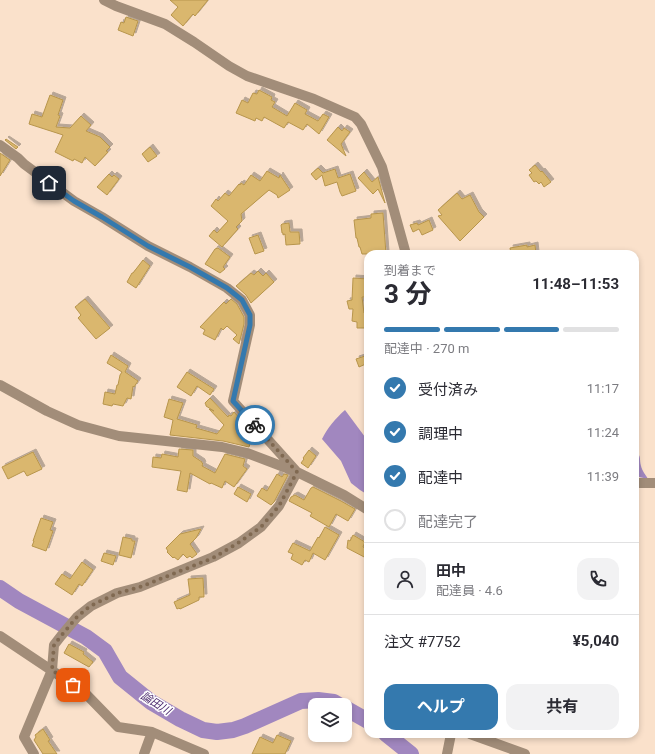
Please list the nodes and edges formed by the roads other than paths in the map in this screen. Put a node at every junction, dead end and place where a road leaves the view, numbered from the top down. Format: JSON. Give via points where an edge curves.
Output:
{"nodes":[{"id":1,"x":104,"y":0,"type":"edge"},
{"id":2,"x":0,"y":145,"type":"edge"},
{"id":3,"x":405,"y":250,"type":"edge"},
{"id":4,"x":0,"y":385,"type":"edge"},
{"id":5,"x":297,"y":472,"type":"junction"},
{"id":6,"x":639,"y":483,"type":"edge"},
{"id":7,"x":655,"y":483,"type":"edge"},
{"id":8,"x":364,"y":508,"type":"edge"},
{"id":9,"x":0,"y":636,"type":"edge"},
{"id":10,"x":52,"y":670,"type":"junction"},
{"id":11,"x":152,"y":732,"type":"junction"},
{"id":12,"x":450,"y":738,"type":"edge"},
{"id":13,"x":481,"y":738,"type":"edge"},
{"id":14,"x":34,"y":754,"type":"edge"},
{"id":15,"x":144,"y":754,"type":"edge"},
{"id":16,"x":204,"y":754,"type":"edge"},
{"id":17,"x":447,"y":754,"type":"edge"},
{"id":18,"x":525,"y":754,"type":"edge"}],
"edges":[{"from":1,"to":3,"type":"street","via":[[165,24],[247,76],[314,99],[354,117],[361,124],[382,166]]},
{"from":2,"to":5,"type":"street","via":[[74,201],[148,246],[227,288],[242,300],[250,315],[250,325],[233,401]]},
{"from":4,"to":5,"type":"street","via":[[78,425],[120,436],[241,451]]},
{"from":5,"to":8,"type":"street"},
{"from":5,"to":10,"type":"street","via":[[279,506],[261,527],[238,543],[213,558],[90,606],[77,617],[54,645]]},
{"from":6,"to":7,"type":"street"},
{"from":9,"to":10,"type":"street"},
{"from":10,"to":11,"type":"street","via":[[84,692],[118,727]]},
{"from":10,"to":14,"type":"street","via":[[24,737]]},
{"from":11,"to":15,"type":"street"},
{"from":11,"to":16,"type":"street"},
{"from":12,"to":17,"type":"street"},
{"from":13,"to":18,"type":"street"}]}
